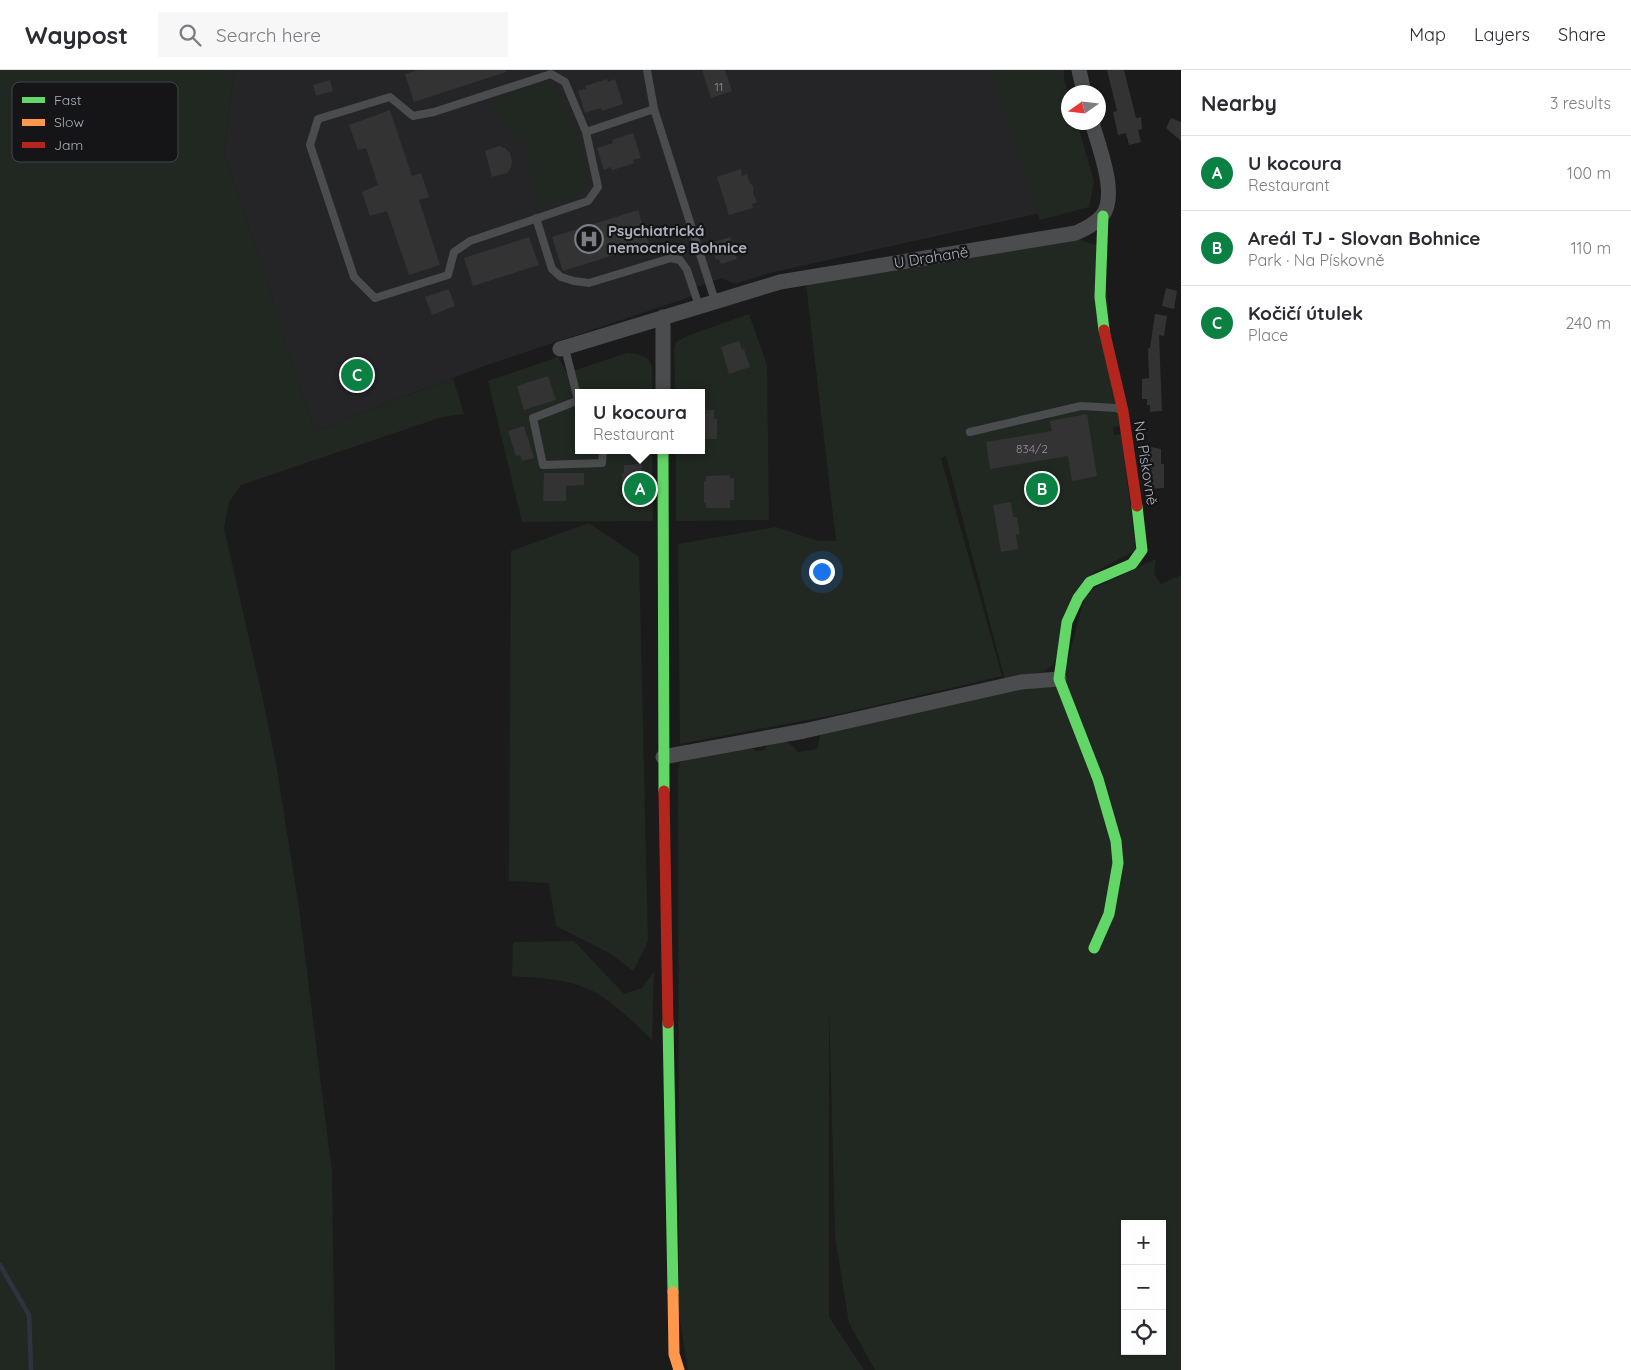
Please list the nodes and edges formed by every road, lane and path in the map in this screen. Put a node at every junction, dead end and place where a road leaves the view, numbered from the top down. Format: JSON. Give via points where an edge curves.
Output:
{"nodes":[{"id":1,"x":647,"y":70,"type":"edge"},
{"id":2,"x":1080,"y":70,"type":"edge"},
{"id":3,"x":1083,"y":85,"type":"edge"},
{"id":4,"x":654,"y":110,"type":"junction"},
{"id":5,"x":1094,"y":130,"type":"edge"},
{"id":6,"x":586,"y":132,"type":"junction"},
{"id":7,"x":1103,"y":216,"type":"junction"},
{"id":8,"x":536,"y":218,"type":"junction"},
{"id":9,"x":715,"y":301,"type":"junction"},
{"id":10,"x":699,"y":306,"type":"junction"},
{"id":11,"x":663,"y":317,"type":"junction"},
{"id":12,"x":563,"y":349,"type":"joint"},
{"id":13,"x":663,"y":389,"type":"edge"},
{"id":14,"x":575,"y":390,"type":"edge"},
{"id":15,"x":575,"y":401,"type":"edge"},
{"id":16,"x":1123,"y":411,"type":"junction"},
{"id":17,"x":970,"y":432,"type":"dead end"},
{"id":18,"x":603,"y":454,"type":"edge"},
{"id":19,"x":663,"y":454,"type":"edge"},
{"id":20,"x":1059,"y":679,"type":"junction"},
{"id":21,"x":663,"y":757,"type":"junction"},
{"id":22,"x":1094,"y":948,"type":"dead end"},
{"id":23,"x":679,"y":1370,"type":"edge"}],
"edges":[{"from":1,"to":4,"type":"lane"},
{"from":2,"to":3,"type":"street"},
{"from":4,"to":6,"type":"lane"},
{"from":4,"to":9,"type":"lane"},
{"from":5,"to":7,"type":"street","via":[[1108,182],[1108,200]]},
{"from":6,"to":8,"type":"lane","via":[[598,187],[588,201]]},
{"from":6,"to":8,"type":"lane","via":[[565,82],[551,74],[413,116],[390,97],[318,119],[310,145],[354,277],[375,298],[448,275],[454,252],[470,241]]},
{"from":7,"to":9,"type":"street","name":"U Drahaně","via":[[1076,233],[780,282]]},
{"from":7,"to":16,"type":"street","name":"Na Pískovně","via":[[1100,297],[1104,332]]},
{"from":8,"to":10,"type":"lane","via":[[552,269],[561,277],[589,283],[671,258],[680,260],[687,270]]},
{"from":9,"to":10,"type":"street","name":"U Drahaně"},
{"from":10,"to":11,"type":"street","name":"U Drahaně"},
{"from":11,"to":12,"type":"street","name":"U Drahaně"},
{"from":11,"to":13,"type":"street"},
{"from":12,"to":14,"type":"lane"},
{"from":15,"to":18,"type":"lane","via":[[533,418],[543,465],[602,463]]},
{"from":16,"to":17,"type":"lane","via":[[1081,406]]},
{"from":16,"to":20,"type":"street","name":"Na Pískovně","via":[[1142,550],[1132,564],[1090,582],[1078,598],[1067,622]]},
{"from":19,"to":21,"type":"street"},
{"from":20,"to":21,"type":"street","via":[[1021,682],[804,731]]},
{"from":20,"to":22,"type":"street","via":[[1098,779],[1116,841],[1118,863],[1109,914]]},
{"from":21,"to":23,"type":"street","via":[[674,1354]]}]}
